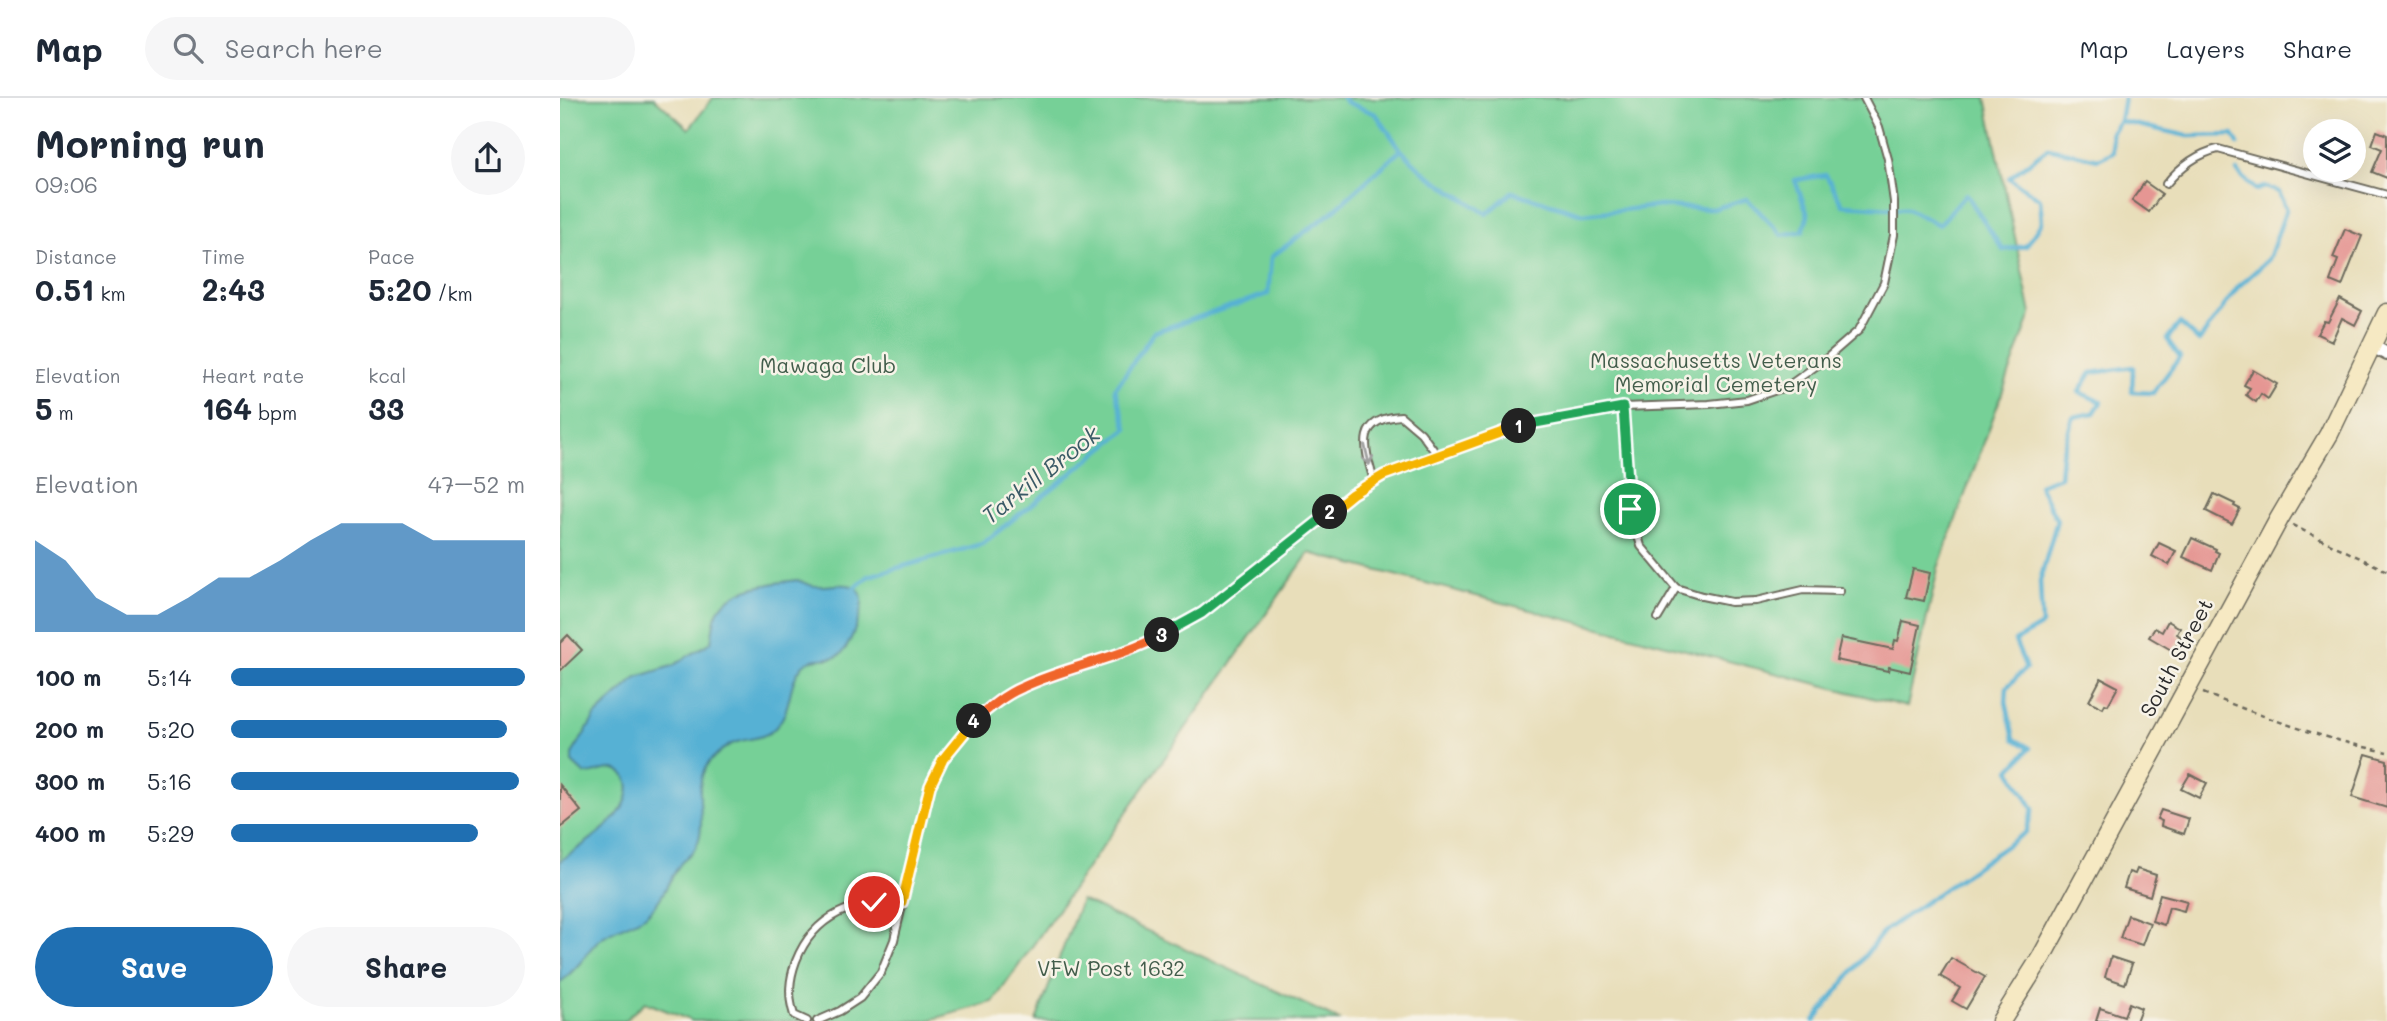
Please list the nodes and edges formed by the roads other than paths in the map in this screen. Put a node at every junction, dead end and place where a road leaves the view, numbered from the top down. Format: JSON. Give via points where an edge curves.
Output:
{"nodes":[{"id":1,"x":1864,"y":98,"type":"edge"},
{"id":2,"x":2166,"y":184,"type":"dead end"},
{"id":3,"x":2387,"y":195,"type":"edge"},
{"id":4,"x":2387,"y":313,"type":"edge"},
{"id":5,"x":2380,"y":350,"type":"edge"},
{"id":6,"x":1623,"y":407,"type":"junction"},
{"id":7,"x":1438,"y":456,"type":"junction"},
{"id":8,"x":1374,"y":481,"type":"junction"},
{"id":9,"x":1676,"y":588,"type":"junction"},
{"id":10,"x":1840,"y":591,"type":"dead end"},
{"id":11,"x":1658,"y":618,"type":"dead end"},
{"id":12,"x":902,"y":902,"type":"junction"},
{"id":13,"x":807,"y":1021,"type":"edge"},
{"id":14,"x":817,"y":1021,"type":"edge"},
{"id":15,"x":2001,"y":1021,"type":"edge"}],
"edges":[{"from":1,"to":6,"type":"lane","via":[[1888,159],[1894,235],[1884,283],[1859,330],[1788,386],[1747,400]]},
{"from":2,"to":3,"type":"lane","via":[[2183,165],[2218,149]]},
{"from":4,"to":5,"type":"street","name":"South Street"},
{"from":5,"to":15,"type":"street","name":"South Street","via":[[2278,519],[2042,956]]},
{"from":6,"to":7,"type":"lane","via":[[1524,424]]},
{"from":6,"to":9,"type":"lane","via":[[1630,509],[1641,546]]},
{"from":7,"to":8,"type":"lane"},
{"from":7,"to":8,"type":"lane","one_way":true,"via":[[1401,416],[1384,417],[1370,427],[1364,445]]},
{"from":8,"to":12,"type":"lane","via":[[1202,613],[1142,646],[1023,687],[995,702],[943,759],[930,786]]},
{"from":9,"to":10,"type":"lane","via":[[1731,602],[1802,590]]},
{"from":9,"to":11,"type":"lane"},
{"from":12,"to":13,"type":"lane","via":[[850,908],[814,930],[801,950],[788,992],[794,1015]]},
{"from":12,"to":14,"type":"lane","via":[[881,971],[860,998]]}]}
